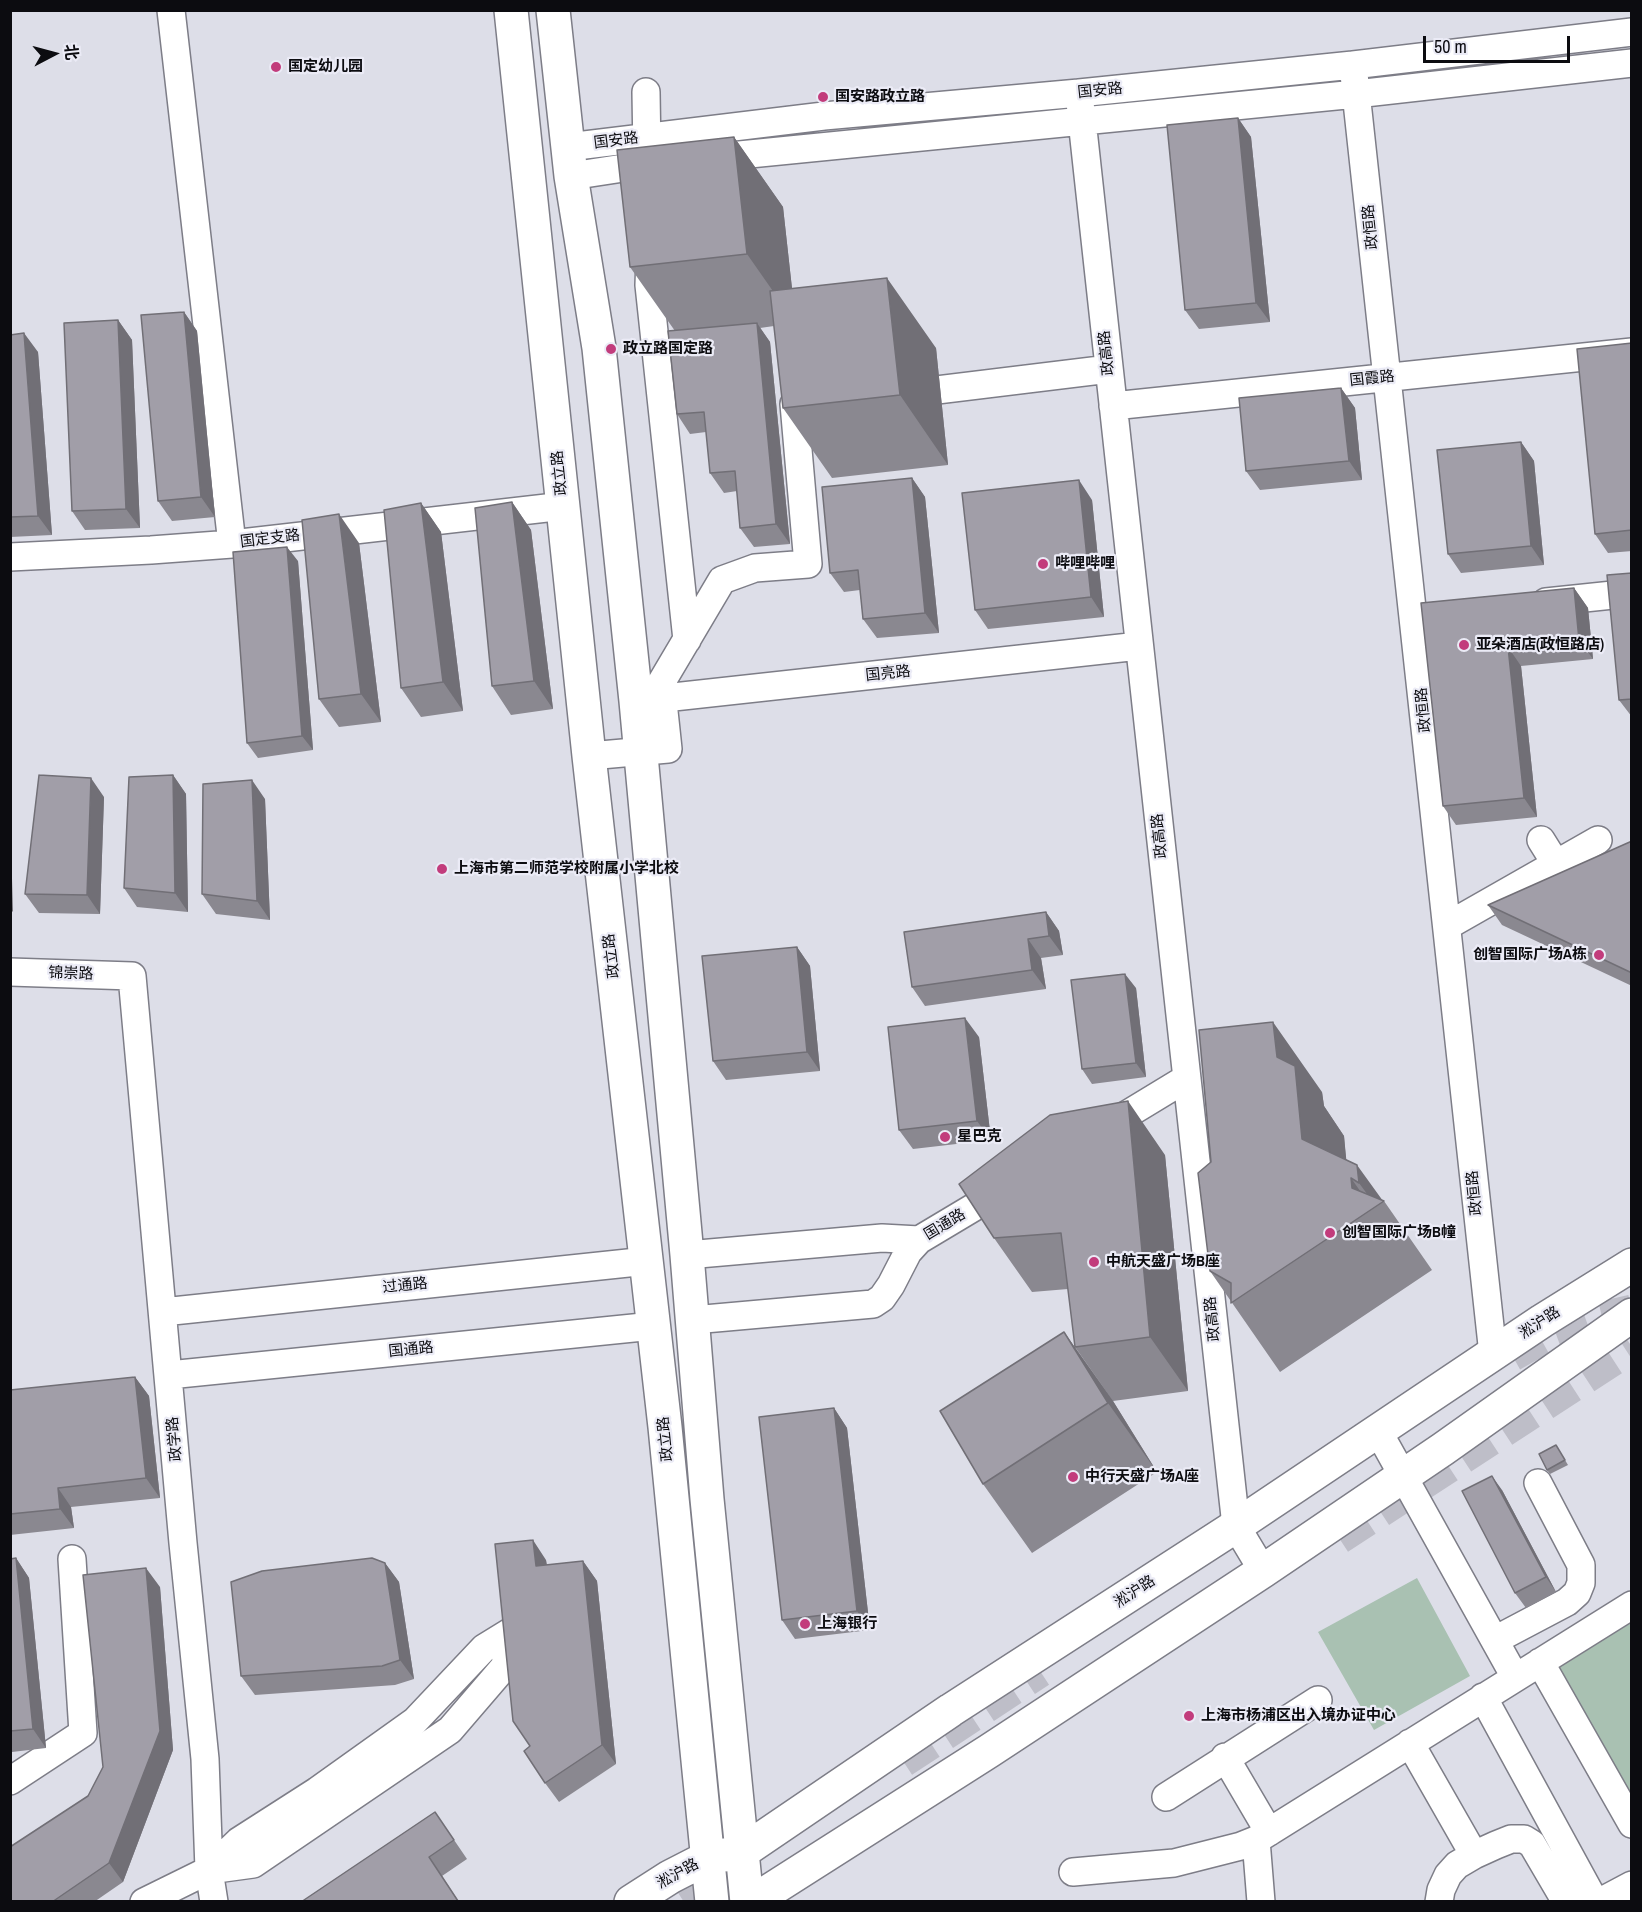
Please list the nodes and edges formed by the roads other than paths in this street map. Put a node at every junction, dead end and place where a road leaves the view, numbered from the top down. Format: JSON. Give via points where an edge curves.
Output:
{"nodes":[{"id":1,"x":171,"y":10,"type":"edge"},
{"id":2,"x":511,"y":10,"type":"edge"},
{"id":3,"x":553,"y":10,"type":"edge"},
{"id":4,"x":1632,"y":32,"type":"edge"},
{"id":5,"x":1632,"y":63,"type":"edge"},
{"id":6,"x":1353,"y":65,"type":"junction"},
{"id":7,"x":646,"y":92,"type":"dead end"},
{"id":8,"x":1079,"y":93,"type":"junction"},
{"id":9,"x":1356,"y":94,"type":"junction"},
{"id":10,"x":1082,"y":122,"type":"junction"},
{"id":11,"x":647,"y":151,"type":"junction"},
{"id":12,"x":569,"y":161,"type":"junction"},
{"id":13,"x":650,"y":191,"type":"edge"},
{"id":14,"x":650,"y":232,"type":"edge"},
{"id":15,"x":1632,"y":352,"type":"edge"},
{"id":16,"x":1109,"y":369,"type":"junction"},
{"id":17,"x":1388,"y":377,"type":"junction"},
{"id":18,"x":882,"y":396,"type":"edge"},
{"id":19,"x":836,"y":402,"type":"edge"},
{"id":20,"x":1113,"y":406,"type":"junction"},
{"id":21,"x":564,"y":506,"type":"junction"},
{"id":22,"x":232,"y":544,"type":"junction"},
{"id":23,"x":10,"y":557,"type":"edge"},
{"id":24,"x":1632,"y":593,"type":"edge"},
{"id":25,"x":1517,"y":606,"type":"edge"},
{"id":26,"x":687,"y":640,"type":"junction"},
{"id":27,"x":1139,"y":646,"type":"junction"},
{"id":28,"x":650,"y":700,"type":"junction"},
{"id":29,"x":641,"y":751,"type":"junction"},
{"id":30,"x":589,"y":756,"type":"junction"},
{"id":31,"x":1541,"y":840,"type":"dead end"},
{"id":32,"x":1598,"y":840,"type":"dead end"},
{"id":33,"x":1556,"y":864,"type":"junction"},
{"id":34,"x":1447,"y":926,"type":"junction"},
{"id":35,"x":10,"y":972,"type":"edge"},
{"id":36,"x":132,"y":976,"type":"joint"},
{"id":37,"x":1187,"y":1078,"type":"junction"},
{"id":38,"x":1078,"y":1144,"type":"edge"},
{"id":39,"x":1028,"y":1174,"type":"edge"},
{"id":40,"x":920,"y":1240,"type":"junction"},
{"id":41,"x":687,"y":1255,"type":"junction"},
{"id":42,"x":647,"y":1261,"type":"junction"},
{"id":43,"x":1632,"y":1265,"type":"edge"},
{"id":44,"x":163,"y":1312,"type":"junction"},
{"id":45,"x":693,"y":1320,"type":"junction"},
{"id":46,"x":1623,"y":1324,"type":"edge"},
{"id":47,"x":653,"y":1326,"type":"junction"},
{"id":48,"x":1493,"y":1354,"type":"junction"},
{"id":49,"x":169,"y":1375,"type":"junction"},
{"id":50,"x":1378,"y":1431,"type":"junction"},
{"id":51,"x":1402,"y":1475,"type":"junction"},
{"id":52,"x":1538,"y":1483,"type":"dead end"},
{"id":53,"x":1236,"y":1526,"type":"junction"},
{"id":54,"x":72,"y":1559,"type":"dead end"},
{"id":55,"x":1263,"y":1571,"type":"junction"},
{"id":56,"x":1632,"y":1605,"type":"edge"},
{"id":57,"x":1495,"y":1640,"type":"junction"},
{"id":58,"x":1540,"y":1662,"type":"junction"},
{"id":59,"x":1515,"y":1677,"type":"junction"},
{"id":60,"x":1483,"y":1697,"type":"junction"},
{"id":61,"x":1318,"y":1700,"type":"dead end"},
{"id":62,"x":1410,"y":1743,"type":"junction"},
{"id":63,"x":1225,"y":1757,"type":"junction"},
{"id":64,"x":10,"y":1781,"type":"edge"},
{"id":65,"x":1166,"y":1797,"type":"dead end"},
{"id":66,"x":1632,"y":1824,"type":"edge"},
{"id":67,"x":1262,"y":1836,"type":"junction"},
{"id":68,"x":742,"y":1852,"type":"junction"},
{"id":69,"x":1474,"y":1855,"type":"junction"},
{"id":70,"x":707,"y":1858,"type":"junction"},
{"id":71,"x":209,"y":1870,"type":"junction"},
{"id":72,"x":1073,"y":1872,"type":"dead end"},
{"id":73,"x":1632,"y":1885,"type":"edge"},
{"id":74,"x":1559,"y":1900,"type":"edge"},
{"id":75,"x":144,"y":1902,"type":"edge"},
{"id":76,"x":214,"y":1902,"type":"edge"},
{"id":77,"x":631,"y":1902,"type":"edge"},
{"id":78,"x":712,"y":1902,"type":"edge"},
{"id":79,"x":749,"y":1902,"type":"edge"},
{"id":80,"x":1262,"y":1902,"type":"edge"},
{"id":81,"x":1439,"y":1902,"type":"edge"},
{"id":82,"x":1594,"y":1902,"type":"edge"},
{"id":83,"x":1600,"y":1902,"type":"edge"}],
"edges":[{"from":1,"to":22,"type":"street"},
{"from":2,"to":21,"type":"main road","name":"政立路"},
{"from":3,"to":12,"type":"main road"},
{"from":4,"to":6,"type":"street","name":"国安路"},
{"from":5,"to":9,"type":"street","name":"国安路"},
{"from":6,"to":8,"type":"street","name":"国安路"},
{"from":6,"to":9,"type":"street","name":"政恒路"},
{"from":7,"to":11,"type":"street"},
{"from":8,"to":10,"type":"street","name":"政高路"},
{"from":8,"to":11,"type":"street","name":"国安路","via":[[824,116]]},
{"from":9,"to":10,"type":"street","name":"国安路"},
{"from":9,"to":17,"type":"street","name":"政恒路"},
{"from":10,"to":11,"type":"street","name":"国安路"},
{"from":10,"to":16,"type":"street","name":"政高路"},
{"from":11,"to":12,"type":"street","name":"国安路"},
{"from":11,"to":13,"type":"street"},
{"from":12,"to":28,"type":"main road"},
{"from":14,"to":26,"type":"street","via":[[649,285]]},
{"from":15,"to":17,"type":"street","name":"国霞路"},
{"from":16,"to":18,"type":"street"},
{"from":16,"to":20,"type":"street","name":"政高路"},
{"from":17,"to":20,"type":"street","name":"国霞路"},
{"from":17,"to":34,"type":"street","name":"政恒路","via":[[1425,616]]},
{"from":19,"to":26,"type":"street","via":[[793,393],[808,564],[755,568],[722,580]]},
{"from":20,"to":27,"type":"street","name":"政高路"},
{"from":21,"to":22,"type":"street","name":"国定支路"},
{"from":21,"to":30,"type":"main road","name":"政立路"},
{"from":22,"to":23,"type":"street","name":"国定支路"},
{"from":24,"to":25,"type":"street"},
{"from":26,"to":28,"type":"street"},
{"from":27,"to":28,"type":"street","name":"国亮路"},
{"from":27,"to":37,"type":"street","name":"政高路"},
{"from":28,"to":29,"type":"main road"},
{"from":29,"to":30,"type":"street"},
{"from":29,"to":41,"type":"main road"},
{"from":30,"to":42,"type":"main road","name":"政立路"},
{"from":31,"to":33,"type":"street"},
{"from":32,"to":33,"type":"street"},
{"from":33,"to":34,"type":"street"},
{"from":34,"to":48,"type":"street","name":"政恒路"},
{"from":35,"to":36,"type":"street","name":"锦崇路"},
{"from":36,"to":44,"type":"street","name":"政学路"},
{"from":37,"to":38,"type":"street"},
{"from":37,"to":53,"type":"street","name":"政高路"},
{"from":39,"to":40,"type":"street","name":"国通路"},
{"from":40,"to":41,"type":"street","name":"国通路","via":[[882,1238]]},
{"from":40,"to":45,"type":"street","name":"国通路","via":[[908,1252],[882,1298],[873,1304]]},
{"from":41,"to":45,"type":"main road"},
{"from":42,"to":44,"type":"street","name":"过通路"},
{"from":42,"to":47,"type":"main road","name":"政立路"},
{"from":43,"to":48,"type":"main road","name":"淞沪路"},
{"from":44,"to":49,"type":"street","name":"政学路"},
{"from":45,"to":68,"type":"main road"},
{"from":46,"to":51,"type":"main road"},
{"from":47,"to":49,"type":"street","name":"国通路"},
{"from":47,"to":70,"type":"main road","name":"政立路"},
{"from":48,"to":50,"type":"main road","name":"淞沪路"},
{"from":49,"to":71,"type":"street","name":"政学路","via":[[205,1759]]},
{"from":50,"to":51,"type":"street"},
{"from":50,"to":53,"type":"main road","name":"淞沪路"},
{"from":51,"to":55,"type":"main road"},
{"from":51,"to":57,"type":"street"},
{"from":52,"to":57,"type":"street","via":[[1581,1565],[1581,1583],[1567,1602]]},
{"from":53,"to":55,"type":"street","name":"政高路"},
{"from":53,"to":68,"type":"main road","name":"淞沪路"},
{"from":54,"to":64,"type":"street","via":[[83,1733]]},
{"from":55,"to":79,"type":"main road"},
{"from":56,"to":58,"type":"street"},
{"from":57,"to":59,"type":"street"},
{"from":58,"to":59,"type":"street"},
{"from":58,"to":66,"type":"street"},
{"from":59,"to":60,"type":"street"},
{"from":60,"to":62,"type":"street"},
{"from":60,"to":82,"type":"street"},
{"from":61,"to":63,"type":"street"},
{"from":62,"to":67,"type":"street"},
{"from":62,"to":69,"type":"street"},
{"from":63,"to":65,"type":"street"},
{"from":63,"to":67,"type":"street"},
{"from":67,"to":72,"type":"street","via":[[1240,1846],[1174,1863]]},
{"from":67,"to":80,"type":"street"},
{"from":68,"to":70,"type":"main road","name":"淞沪路"},
{"from":68,"to":79,"type":"main road"},
{"from":69,"to":74,"type":"street","via":[[1511,1839],[1524,1839],[1532,1844]]},
{"from":69,"to":81,"type":"street","via":[[1448,1875]]},
{"from":70,"to":77,"type":"main road","name":"淞沪路"},
{"from":70,"to":78,"type":"main road","name":"政立路"},
{"from":71,"to":71,"type":"street","via":[[253,1864],[450,1731],[505,1666],[510,1632],[484,1648],[415,1721],[317,1791],[239,1840]]},
{"from":71,"to":75,"type":"street"},
{"from":71,"to":76,"type":"street","name":"政学路"},
{"from":73,"to":83,"type":"street"}]}
